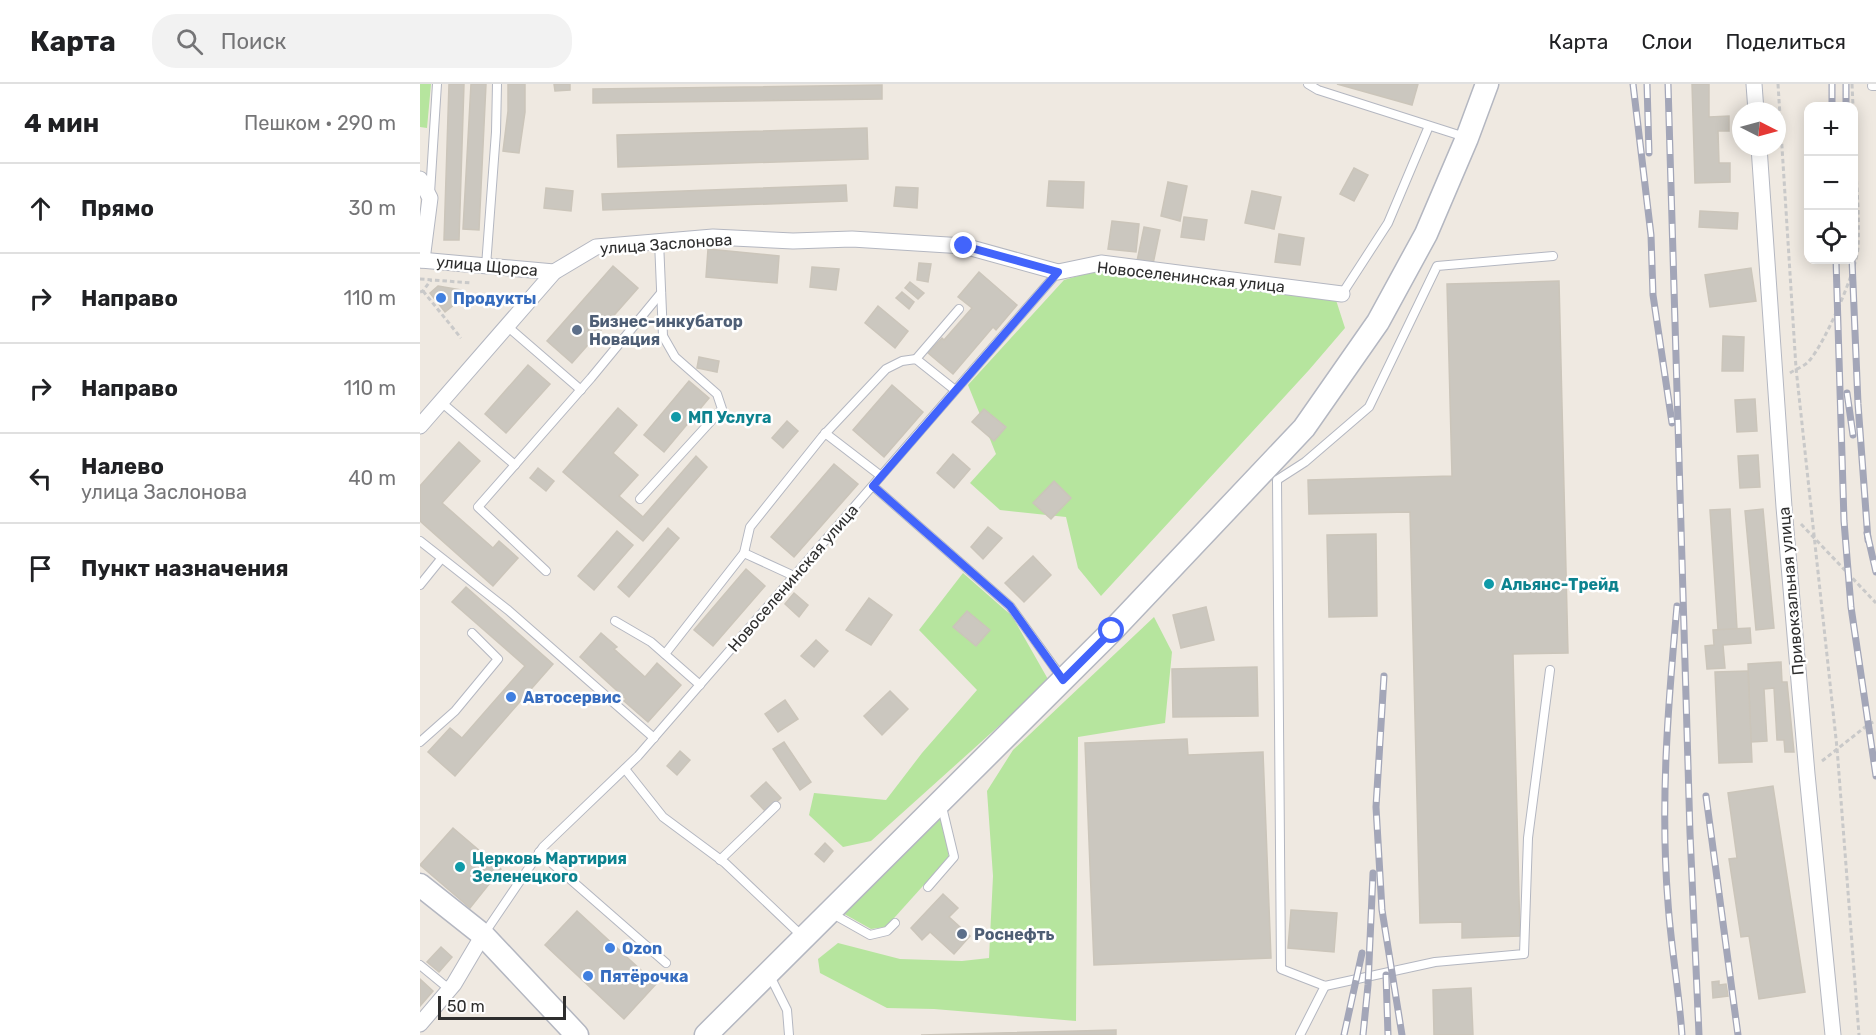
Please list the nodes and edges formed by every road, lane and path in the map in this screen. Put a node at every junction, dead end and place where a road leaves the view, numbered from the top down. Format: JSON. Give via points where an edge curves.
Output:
{"nodes":[{"id":1,"x":437,"y":84,"type":"edge"},
{"id":2,"x":496,"y":84,"type":"edge"},
{"id":3,"x":1308,"y":84,"type":"edge"},
{"id":4,"x":1487,"y":84,"type":"edge"},
{"id":5,"x":1755,"y":84,"type":"edge"},
{"id":6,"x":1778,"y":84,"type":"edge"},
{"id":7,"x":1852,"y":84,"type":"edge"},
{"id":8,"x":1756,"y":102,"type":"edge"},
{"id":9,"x":1852,"y":102,"type":"edge"},
{"id":10,"x":1429,"y":126,"type":"junction"},
{"id":11,"x":1467,"y":138,"type":"junction"},
{"id":12,"x":1760,"y":156,"type":"edge"},
{"id":13,"x":1855,"y":156,"type":"edge"},
{"id":14,"x":420,"y":179,"type":"edge"},
{"id":15,"x":430,"y":198,"type":"junction"},
{"id":16,"x":659,"y":242,"type":"junction"},
{"id":17,"x":1553,"y":256,"type":"dead end"},
{"id":18,"x":421,"y":260,"type":"edge"},
{"id":19,"x":486,"y":266,"type":"junction"},
{"id":20,"x":554,"y":272,"type":"junction"},
{"id":21,"x":1058,"y":272,"type":"junction"},
{"id":22,"x":420,"y":279,"type":"edge"},
{"id":23,"x":431,"y":280,"type":"junction"},
{"id":24,"x":472,"y":283,"type":"dead end"},
{"id":25,"x":422,"y":291,"type":"edge"},
{"id":26,"x":661,"y":293,"type":"junction"},
{"id":27,"x":1342,"y":294,"type":"joint"},
{"id":28,"x":959,"y":309,"type":"dead end"},
{"id":29,"x":507,"y":326,"type":"junction"},
{"id":30,"x":461,"y":338,"type":"dead end"},
{"id":31,"x":916,"y":358,"type":"junction"},
{"id":32,"x":1796,"y":368,"type":"junction"},
{"id":33,"x":1775,"y":383,"type":"junction"},
{"id":34,"x":581,"y":390,"type":"junction"},
{"id":35,"x":955,"y":390,"type":"junction"},
{"id":36,"x":441,"y":402,"type":"junction"},
{"id":37,"x":420,"y":426,"type":"edge"},
{"id":38,"x":825,"y":433,"type":"junction"},
{"id":39,"x":515,"y":465,"type":"junction"},
{"id":40,"x":881,"y":476,"type":"junction"},
{"id":41,"x":873,"y":486,"type":"junction"},
{"id":42,"x":640,"y":499,"type":"dead end"},
{"id":43,"x":1784,"y":507,"type":"junction"},
{"id":44,"x":1813,"y":535,"type":"junction"},
{"id":45,"x":420,"y":541,"type":"edge"},
{"id":46,"x":744,"y":553,"type":"junction"},
{"id":47,"x":441,"y":559,"type":"junction"},
{"id":48,"x":546,"y":571,"type":"dead end"},
{"id":49,"x":794,"y":576,"type":"junction"},
{"id":50,"x":420,"y":585,"type":"edge"},
{"id":51,"x":1876,"y":603,"type":"edge"},
{"id":52,"x":615,"y":621,"type":"dead end"},
{"id":53,"x":472,"y":633,"type":"dead end"},
{"id":54,"x":665,"y":654,"type":"junction"},
{"id":55,"x":1550,"y":670,"type":"dead end"},
{"id":56,"x":1063,"y":680,"type":"junction"},
{"id":57,"x":700,"y":685,"type":"junction"},
{"id":58,"x":1876,"y":721,"type":"edge"},
{"id":59,"x":654,"y":738,"type":"junction"},
{"id":60,"x":420,"y":742,"type":"edge"},
{"id":61,"x":1837,"y":748,"type":"junction"},
{"id":62,"x":625,"y":769,"type":"junction"},
{"id":63,"x":1807,"y":774,"type":"junction"},
{"id":64,"x":941,"y":801,"type":"junction"},
{"id":65,"x":776,"y":806,"type":"dead end"},
{"id":66,"x":539,"y":852,"type":"junction"},
{"id":67,"x":720,"y":860,"type":"junction"},
{"id":68,"x":420,"y":885,"type":"edge"},
{"id":69,"x":928,"y":886,"type":"dead end"},
{"id":70,"x":830,"y":912,"type":"junction"},
{"id":71,"x":895,"y":923,"type":"dead end"},
{"id":72,"x":483,"y":935,"type":"junction"},
{"id":73,"x":804,"y":938,"type":"junction"},
{"id":74,"x":666,"y":963,"type":"dead end"},
{"id":75,"x":420,"y":965,"type":"edge"},
{"id":76,"x":769,"y":973,"type":"junction"},
{"id":77,"x":1325,"y":986,"type":"junction"},
{"id":78,"x":449,"y":989,"type":"junction"},
{"id":79,"x":420,"y":1024,"type":"edge"},
{"id":80,"x":577,"y":1035,"type":"edge"},
{"id":81,"x":706,"y":1035,"type":"edge"},
{"id":82,"x":789,"y":1035,"type":"edge"},
{"id":83,"x":1299,"y":1035,"type":"edge"},
{"id":84,"x":1833,"y":1035,"type":"edge"},
{"id":85,"x":1859,"y":1035,"type":"edge"}],
"edges":[{"from":1,"to":15,"type":"lane"},
{"from":2,"to":19,"type":"lane"},
{"from":3,"to":10,"type":"lane"},
{"from":4,"to":11,"type":"main road"},
{"from":5,"to":8,"type":"street"},
{"from":6,"to":32,"type":"path"},
{"from":7,"to":9,"type":"path"},
{"from":10,"to":11,"type":"lane"},
{"from":10,"to":27,"type":"lane","via":[[1388,223]]},
{"from":11,"to":56,"type":"main road","via":[[1426,234],[1378,322],[1304,428]]},
{"from":12,"to":33,"type":"street","name":"Привокзальная улица"},
{"from":13,"to":32,"type":"path","via":[[1858,249],[1853,271],[1818,348],[1808,363]]},
{"from":14,"to":15,"type":"street"},
{"from":15,"to":18,"type":"street"},
{"from":16,"to":20,"type":"street","name":"улица Заслонова","via":[[596,246]]},
{"from":16,"to":21,"type":"street","name":"улица Заслонова","via":[[713,237],[964,246]]},
{"from":16,"to":26,"type":"lane"},
{"from":17,"to":77,"type":"lane","via":[[1437,266],[1369,407],[1305,462],[1277,480],[1281,969]]},
{"from":18,"to":19,"type":"street","name":"улица Щорса"},
{"from":19,"to":20,"type":"street","name":"улица Щорса"},
{"from":20,"to":29,"type":"street","name":"улица Заслонова"},
{"from":21,"to":27,"type":"street","name":"Новоселенинская улица","via":[[1101,263]]},
{"from":21,"to":35,"type":"lane","name":"Новоселенинская улица"},
{"from":22,"to":23,"type":"path"},
{"from":23,"to":24,"type":"path"},
{"from":23,"to":25,"type":"path"},
{"from":25,"to":30,"type":"path"},
{"from":26,"to":34,"type":"lane"},
{"from":26,"to":42,"type":"lane","via":[[663,336],[675,357],[717,394],[722,409]]},
{"from":28,"to":31,"type":"lane"},
{"from":29,"to":34,"type":"lane"},
{"from":29,"to":36,"type":"street","name":"улица Заслонова"},
{"from":31,"to":35,"type":"lane"},
{"from":31,"to":38,"type":"lane","via":[[886,369]]},
{"from":32,"to":33,"type":"path"},
{"from":32,"to":44,"type":"path"},
{"from":33,"to":43,"type":"street","name":"Привокзальная улица"},
{"from":34,"to":39,"type":"lane"},
{"from":35,"to":40,"type":"lane","name":"Новоселенинская улица"},
{"from":36,"to":37,"type":"street","name":"улица Заслонова"},
{"from":36,"to":39,"type":"lane"},
{"from":38,"to":40,"type":"lane"},
{"from":38,"to":46,"type":"lane","via":[[750,527]]},
{"from":39,"to":48,"type":"lane","via":[[478,507]]},
{"from":40,"to":41,"type":"lane","name":"Новоселенинская улица"},
{"from":41,"to":49,"type":"lane","name":"Новоселенинская улица"},
{"from":41,"to":56,"type":"lane","via":[[1010,606]]},
{"from":43,"to":44,"type":"path"},
{"from":43,"to":63,"type":"street","name":"Привокзальная улица"},
{"from":44,"to":51,"type":"path"},
{"from":44,"to":61,"type":"path"},
{"from":45,"to":47,"type":"lane"},
{"from":46,"to":49,"type":"lane"},
{"from":46,"to":54,"type":"lane"},
{"from":47,"to":50,"type":"lane"},
{"from":47,"to":59,"type":"lane","via":[[508,610]]},
{"from":49,"to":57,"type":"lane","name":"Новоселенинская улица"},
{"from":52,"to":54,"type":"lane"},
{"from":53,"to":60,"type":"lane","via":[[498,659],[455,711]]},
{"from":54,"to":57,"type":"lane"},
{"from":55,"to":77,"type":"lane","via":[[1528,838],[1524,954],[1435,962]]},
{"from":56,"to":64,"type":"main road"},
{"from":57,"to":59,"type":"lane","name":"Новоселенинская улица"},
{"from":58,"to":61,"type":"path"},
{"from":59,"to":62,"type":"lane","name":"Новоселенинская улица"},
{"from":61,"to":63,"type":"path"},
{"from":61,"to":85,"type":"path"},
{"from":62,"to":66,"type":"lane","name":"Новоселенинская улица"},
{"from":62,"to":67,"type":"lane","via":[[663,817]]},
{"from":63,"to":84,"type":"street","name":"Привокзальная улица"},
{"from":64,"to":69,"type":"lane","via":[[954,857]]},
{"from":64,"to":70,"type":"main road"},
{"from":65,"to":67,"type":"lane"},
{"from":66,"to":72,"type":"lane","name":"Новоселенинская улица"},
{"from":66,"to":74,"type":"lane"},
{"from":67,"to":73,"type":"lane"},
{"from":68,"to":72,"type":"main road"},
{"from":70,"to":71,"type":"lane","via":[[870,935],[886,931]]},
{"from":70,"to":73,"type":"main road"},
{"from":72,"to":78,"type":"street","name":"Новоселенинская улица"},
{"from":72,"to":80,"type":"main road"},
{"from":73,"to":76,"type":"main road"},
{"from":75,"to":78,"type":"lane"},
{"from":76,"to":81,"type":"main road"},
{"from":76,"to":82,"type":"lane","via":[[787,1010]]},
{"from":77,"to":83,"type":"lane"},
{"from":78,"to":79,"type":"street","name":"Новоселенинская улица"}]}
